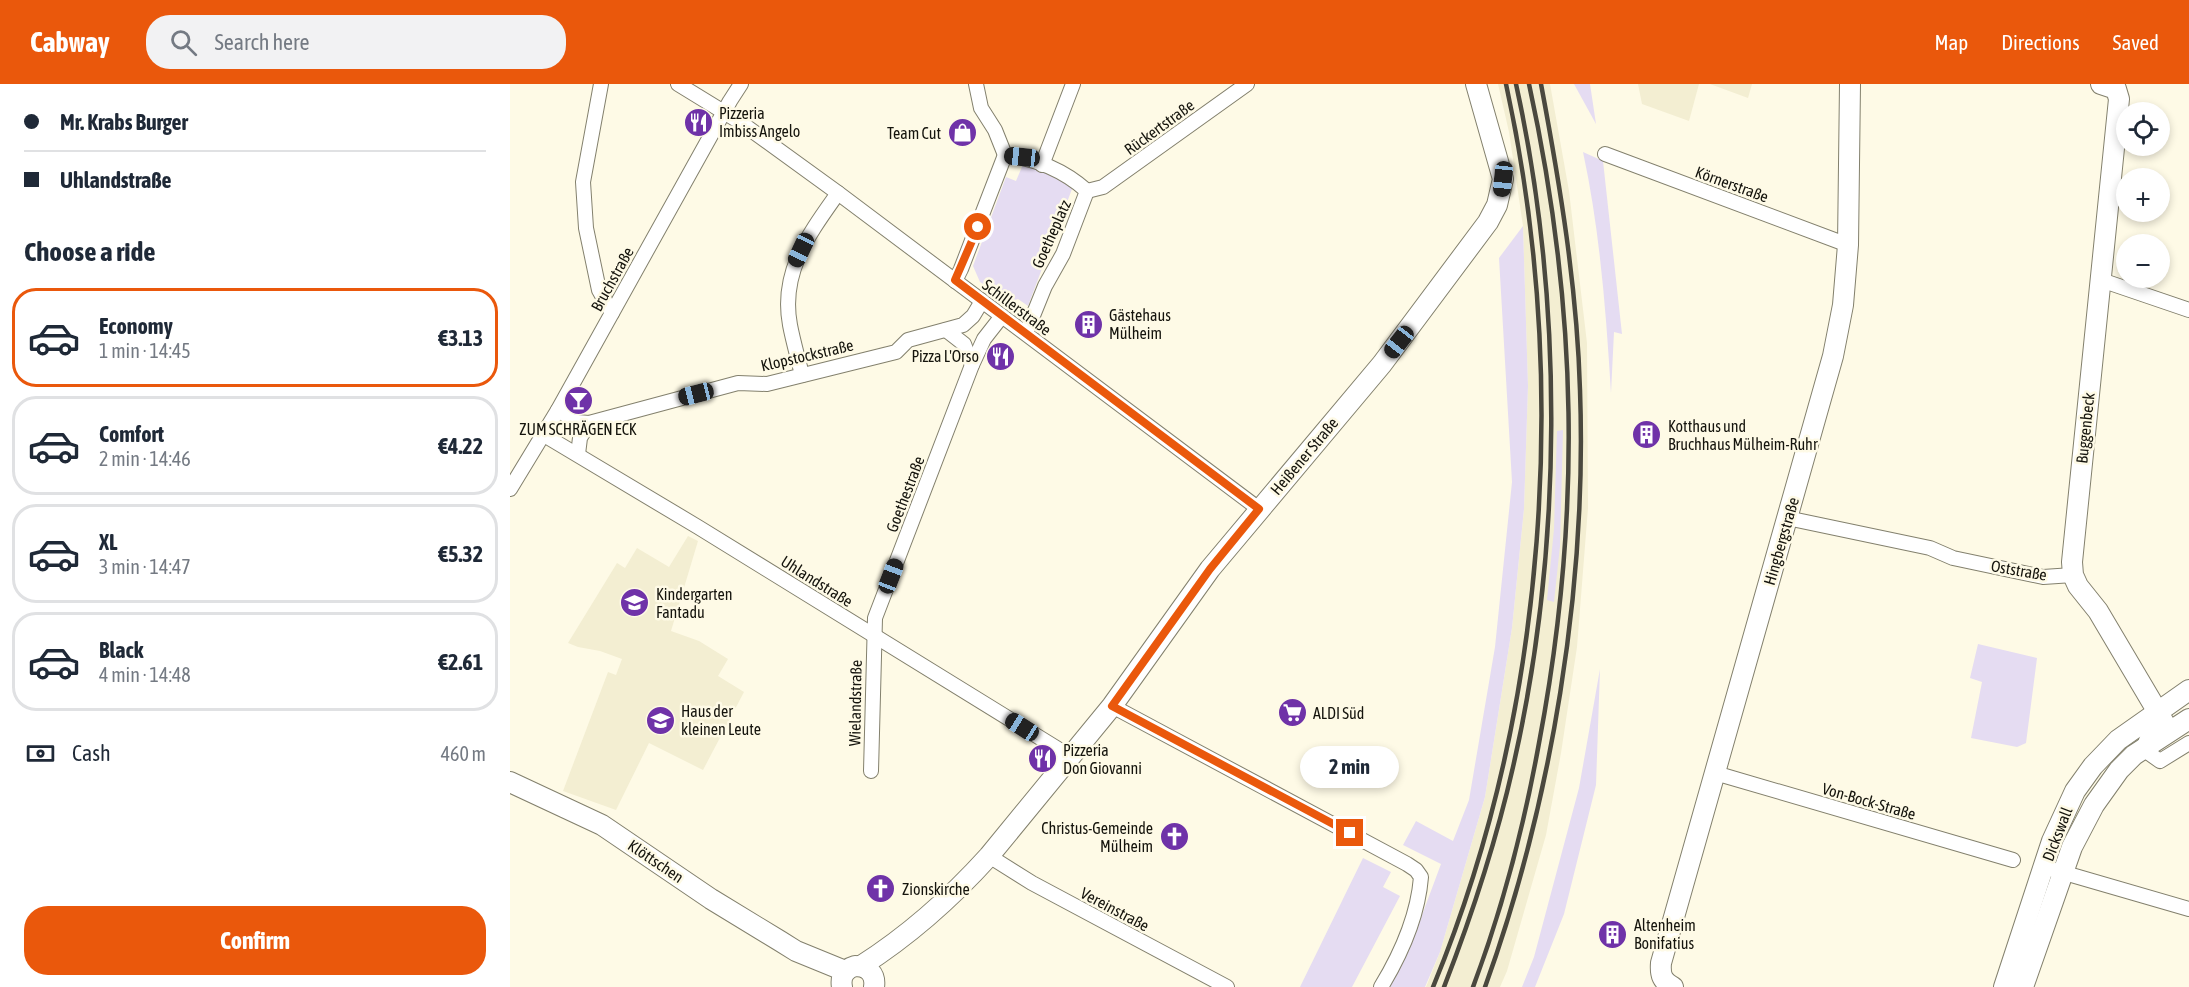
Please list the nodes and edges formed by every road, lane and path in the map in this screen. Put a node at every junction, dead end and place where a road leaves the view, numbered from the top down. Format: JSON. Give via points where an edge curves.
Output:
{"nodes":[{"id":1,"x":601,"y":84,"type":"edge"},
{"id":2,"x":678,"y":84,"type":"edge"},
{"id":3,"x":741,"y":84,"type":"edge"},
{"id":4,"x":976,"y":84,"type":"edge"},
{"id":5,"x":1073,"y":84,"type":"edge"},
{"id":6,"x":1247,"y":84,"type":"edge"},
{"id":7,"x":1476,"y":84,"type":"edge"},
{"id":8,"x":1850,"y":84,"type":"edge"},
{"id":9,"x":2111,"y":86,"type":"edge"},
{"id":10,"x":725,"y":112,"type":"junction"},
{"id":11,"x":1605,"y":154,"type":"dead end"},
{"id":12,"x":1005,"y":155,"type":"junction"},
{"id":13,"x":1042,"y":165,"type":"junction"},
{"id":14,"x":1087,"y":191,"type":"junction"},
{"id":15,"x":838,"y":193,"type":"junction"},
{"id":16,"x":1848,"y":245,"type":"junction"},
{"id":17,"x":955,"y":280,"type":"junction"},
{"id":18,"x":2101,"y":280,"type":"junction"},
{"id":19,"x":982,"y":301,"type":"junction"},
{"id":20,"x":2189,"y":309,"type":"edge"},
{"id":21,"x":612,"y":313,"type":"junction"},
{"id":22,"x":1002,"y":316,"type":"junction"},
{"id":23,"x":946,"y":330,"type":"junction"},
{"id":24,"x":1026,"y":333,"type":"junction"},
{"id":25,"x":972,"y":365,"type":"junction"},
{"id":26,"x":802,"y":375,"type":"junction"},
{"id":27,"x":558,"y":410,"type":"junction"},
{"id":28,"x":589,"y":423,"type":"junction"},
{"id":29,"x":544,"y":435,"type":"junction"},
{"id":30,"x":578,"y":454,"type":"junction"},
{"id":31,"x":510,"y":489,"type":"edge"},
{"id":32,"x":1259,"y":509,"type":"junction"},
{"id":33,"x":1787,"y":518,"type":"junction"},
{"id":34,"x":2073,"y":575,"type":"junction"},
{"id":35,"x":873,"y":635,"type":"junction"},
{"id":36,"x":2189,"y":690,"type":"edge"},
{"id":37,"x":1112,"y":706,"type":"junction"},
{"id":38,"x":2157,"y":711,"type":"junction"},
{"id":39,"x":2189,"y":719,"type":"edge"},
{"id":40,"x":2169,"y":731,"type":"junction"},
{"id":41,"x":2189,"y":743,"type":"edge"},
{"id":42,"x":2143,"y":748,"type":"junction"},
{"id":43,"x":1071,"y":757,"type":"junction"},
{"id":44,"x":871,"y":771,"type":"dead end"},
{"id":45,"x":1715,"y":773,"type":"junction"},
{"id":46,"x":510,"y":782,"type":"edge"},
{"id":47,"x":989,"y":856,"type":"junction"},
{"id":48,"x":2013,"y":860,"type":"dead end"},
{"id":49,"x":2044,"y":867,"type":"junction"},
{"id":50,"x":2063,"y":873,"type":"junction"},
{"id":51,"x":2189,"y":909,"type":"edge"},
{"id":52,"x":861,"y":980,"type":"edge"},
{"id":53,"x":1665,"y":985,"type":"edge"},
{"id":54,"x":1227,"y":987,"type":"edge"},
{"id":55,"x":1382,"y":987,"type":"edge"},
{"id":56,"x":2004,"y":987,"type":"edge"},
{"id":57,"x":2023,"y":987,"type":"edge"}],
"edges":[{"from":1,"to":21,"type":"street","via":[[583,182],[586,228],[599,290]]},
{"from":2,"to":10,"type":"street","name":"Schillerstraße"},
{"from":3,"to":10,"type":"street","name":"Bruchstraße"},
{"from":4,"to":12,"type":"street","via":[[981,108]]},
{"from":5,"to":13,"type":"street"},
{"from":6,"to":14,"type":"street","name":"Rückertstraße","via":[[1103,187]]},
{"from":7,"to":32,"type":"street","name":"Heißener Straße","via":[[1502,168],[1502,191],[1497,205],[1399,342]]},
{"from":8,"to":16,"type":"street","name":"Hingbergstraße"},
{"from":9,"to":18,"type":"street","name":"Buggenbeck","via":[[2119,99]]},
{"from":10,"to":15,"type":"street","name":"Schillerstraße"},
{"from":10,"to":21,"type":"street","name":"Bruchstraße"},
{"from":11,"to":16,"type":"street","name":"Körnerstraße"},
{"from":12,"to":13,"type":"street","name":"Goetheplatz"},
{"from":12,"to":17,"type":"street"},
{"from":13,"to":14,"type":"street","name":"Goetheplatz","via":[[1072,178]]},
{"from":14,"to":24,"type":"street","name":"Goetheplatz"},
{"from":15,"to":17,"type":"street","name":"Schillerstraße"},
{"from":15,"to":26,"type":"street","via":[[806,238],[790,285],[790,324]]},
{"from":16,"to":33,"type":"street","name":"Hingbergstraße","via":[[1843,305],[1833,356]]},
{"from":17,"to":19,"type":"street","name":"Schillerstraße"},
{"from":18,"to":20,"type":"street"},
{"from":18,"to":34,"type":"street","name":"Buggenbeck"},
{"from":19,"to":22,"type":"street","name":"Schillerstraße"},
{"from":19,"to":23,"type":"street","name":"Klopstockstraße","via":[[963,325]]},
{"from":21,"to":27,"type":"street","name":"Bruchstraße"},
{"from":22,"to":24,"type":"street","name":"Schillerstraße"},
{"from":22,"to":25,"type":"street","name":"Goethestraße","via":[[984,339]]},
{"from":23,"to":25,"type":"street","via":[[964,344]]},
{"from":23,"to":26,"type":"street","name":"Klopstockstraße","via":[[908,340],[896,352]]},
{"from":24,"to":32,"type":"street","name":"Schillerstraße"},
{"from":25,"to":35,"type":"street","name":"Goethestraße","via":[[874,618]]},
{"from":26,"to":28,"type":"street","name":"Klopstockstraße","via":[[767,384],[738,383]]},
{"from":27,"to":28,"type":"street","via":[[577,422]]},
{"from":27,"to":29,"type":"street","name":"Bruchstraße"},
{"from":28,"to":30,"type":"street","via":[[580,438]]},
{"from":29,"to":30,"type":"street","name":"Uhlandstraße"},
{"from":29,"to":31,"type":"street","name":"Bruchstraße"},
{"from":30,"to":35,"type":"street","name":"Uhlandstraße"},
{"from":32,"to":37,"type":"street","name":"Heißener Straße","via":[[1210,569]]},
{"from":33,"to":34,"type":"street","name":"Oststraße","via":[[2043,577]]},
{"from":33,"to":45,"type":"street","name":"Hingbergstraße"},
{"from":34,"to":38,"type":"street"},
{"from":35,"to":43,"type":"street","name":"Uhlandstraße"},
{"from":35,"to":44,"type":"street","name":"Wielandstraße"},
{"from":36,"to":38,"type":"street","name":"Dickswall"},
{"from":37,"to":43,"type":"street","name":"Heißener Straße"},
{"from":37,"to":55,"type":"street","via":[[1416,870],[1421,878],[1420,888],[1402,946]]},
{"from":38,"to":40,"type":"street"},
{"from":38,"to":42,"type":"street"},
{"from":38,"to":49,"type":"street","name":"Dickswall","via":[[2118,740],[2084,777],[2066,808]]},
{"from":39,"to":40,"type":"street","name":"Dickswall"},
{"from":40,"to":42,"type":"street","name":"Dickswall"},
{"from":41,"to":42,"type":"street","via":[[2160,761]]},
{"from":42,"to":50,"type":"street","name":"Dickswall","via":[[2105,788],[2084,822]]},
{"from":43,"to":47,"type":"street","name":"Heißener Straße"},
{"from":45,"to":48,"type":"street","name":"Von-Bock-Straße"},
{"from":45,"to":53,"type":"street","name":"Hingbergstraße","via":[[1661,963]]},
{"from":46,"to":52,"type":"street","name":"Klöttschen","via":[[602,825],[796,951],[811,965]]},
{"from":47,"to":52,"type":"street","name":"Heißener Straße"},
{"from":47,"to":54,"type":"street","name":"Vereinstraße","via":[[1032,884]]},
{"from":49,"to":50,"type":"street"},
{"from":49,"to":56,"type":"street","name":"Dickswall"},
{"from":50,"to":51,"type":"street"},
{"from":50,"to":57,"type":"street","name":"Dickswall"}]}
